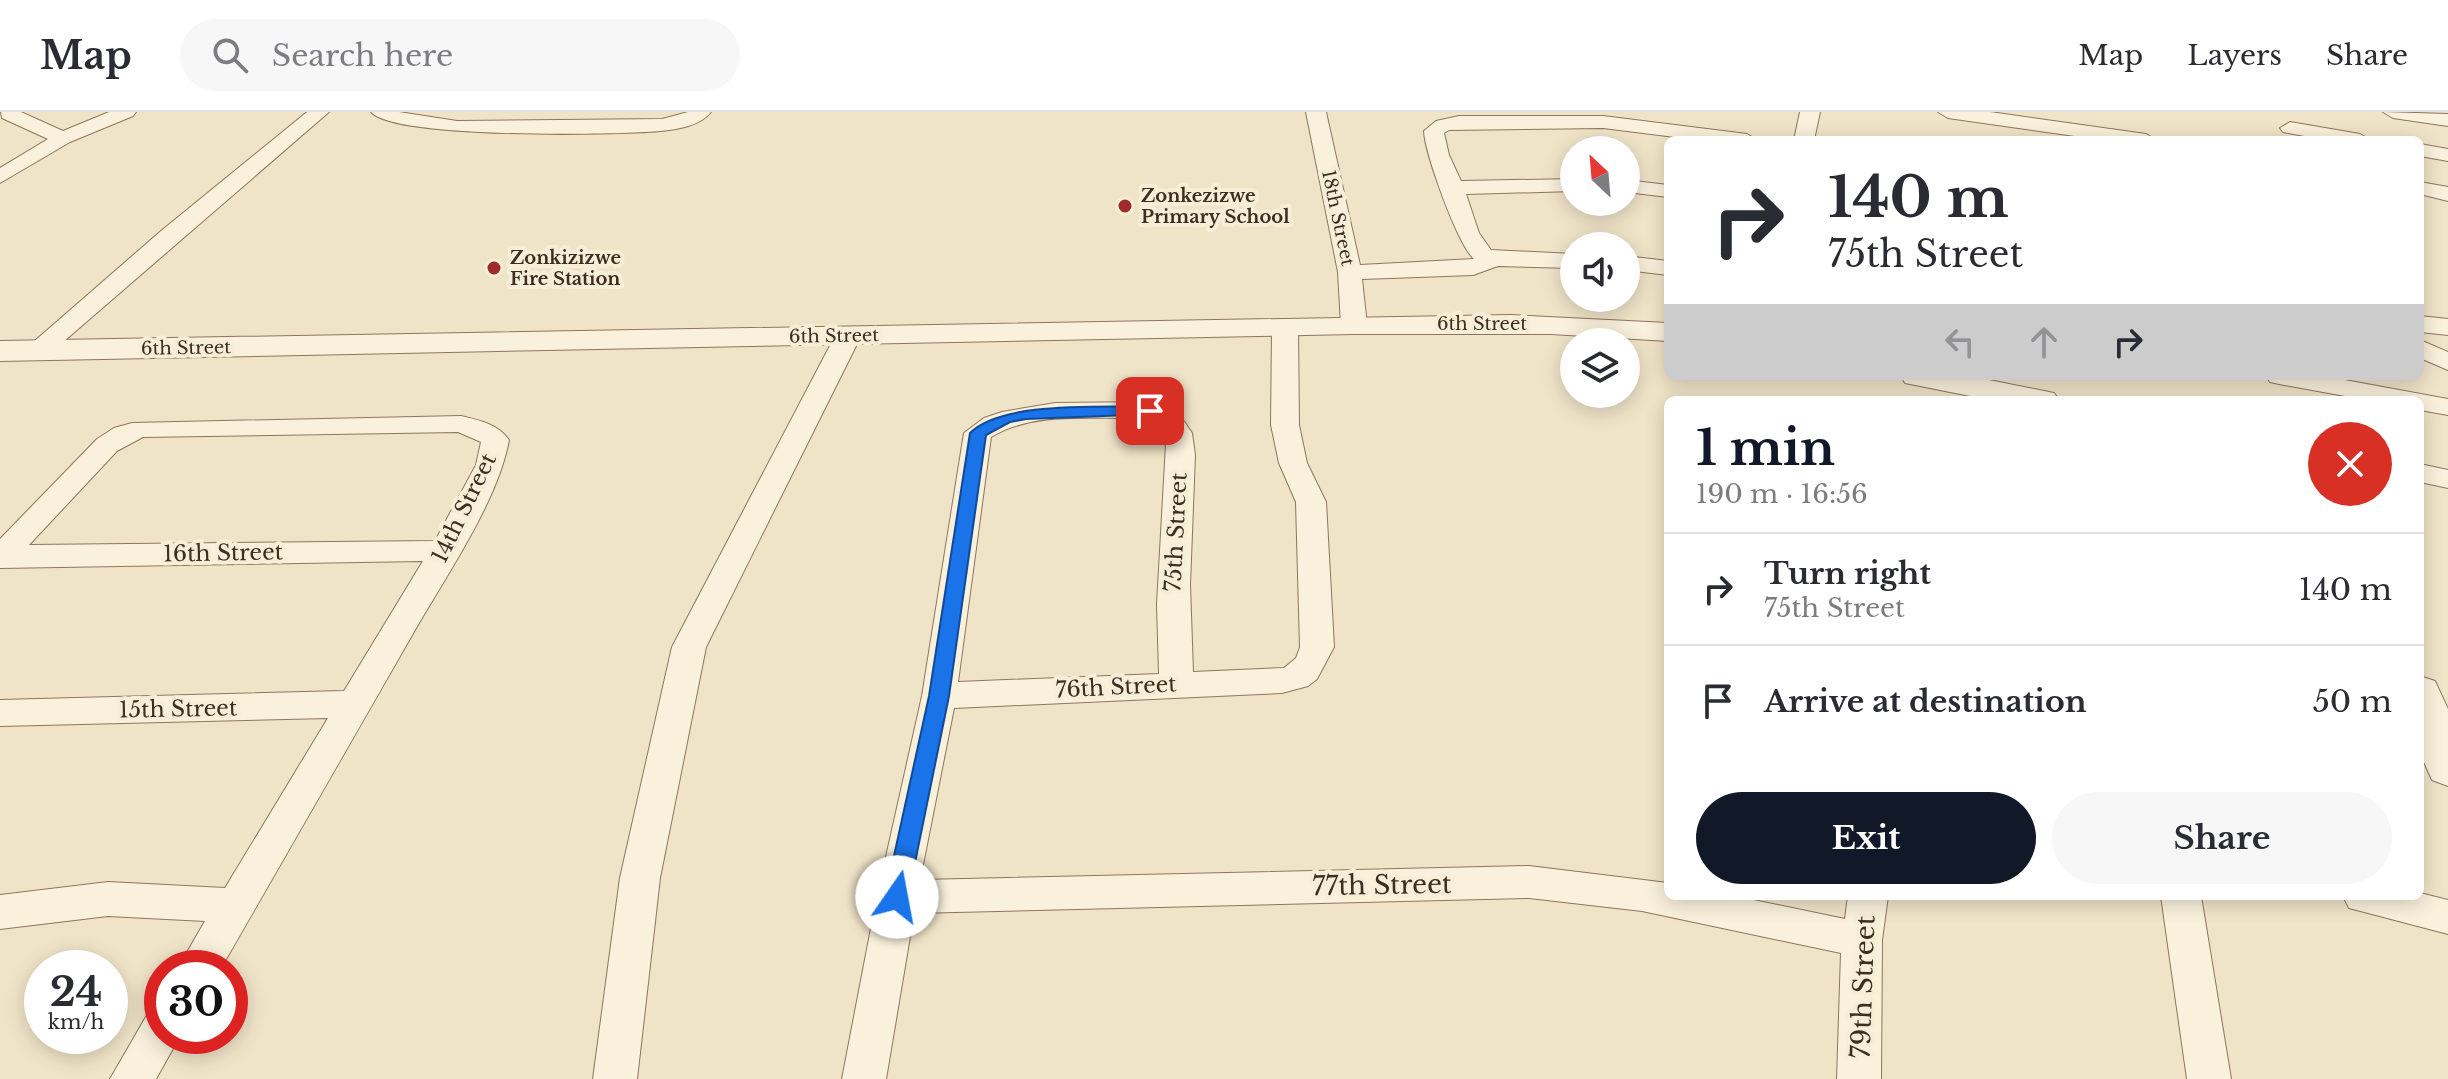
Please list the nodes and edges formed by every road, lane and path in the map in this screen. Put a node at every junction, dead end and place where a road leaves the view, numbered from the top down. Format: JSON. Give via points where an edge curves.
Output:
{"nodes":[{"id":1,"x":126,"y":112,"type":"edge"},
{"id":2,"x":319,"y":112,"type":"edge"},
{"id":3,"x":381,"y":112,"type":"edge"},
{"id":4,"x":701,"y":112,"type":"edge"},
{"id":5,"x":1316,"y":112,"type":"edge"},
{"id":6,"x":1810,"y":112,"type":"edge"},
{"id":7,"x":1948,"y":112,"type":"edge"},
{"id":8,"x":2393,"y":112,"type":"edge"},
{"id":9,"x":8,"y":114,"type":"edge"},
{"id":10,"x":2448,"y":120,"type":"edge"},
{"id":11,"x":2286,"y":125,"type":"edge"},
{"id":12,"x":1715,"y":136,"type":"edge"},
{"id":13,"x":1805,"y":136,"type":"edge"},
{"id":14,"x":2118,"y":136,"type":"edge"},
{"id":15,"x":2340,"y":136,"type":"edge"},
{"id":16,"x":63,"y":138,"type":"junction"},
{"id":17,"x":2424,"y":151,"type":"edge"},
{"id":18,"x":2448,"y":155,"type":"edge"},
{"id":19,"x":0,"y":177,"type":"edge"},
{"id":20,"x":1560,"y":185,"type":"edge"},
{"id":21,"x":1454,"y":188,"type":"junction"},
{"id":22,"x":1640,"y":188,"type":"edge"},
{"id":23,"x":2424,"y":189,"type":"edge"},
{"id":24,"x":1664,"y":191,"type":"edge"},
{"id":25,"x":2448,"y":194,"type":"edge"},
{"id":26,"x":1495,"y":259,"type":"junction"},
{"id":27,"x":1560,"y":261,"type":"edge"},
{"id":28,"x":1640,"y":265,"type":"edge"},
{"id":29,"x":1664,"y":268,"type":"edge"},
{"id":30,"x":1350,"y":272,"type":"junction"},
{"id":31,"x":2424,"y":324,"type":"edge"},
{"id":32,"x":1354,"y":325,"type":"junction"},
{"id":33,"x":2448,"y":327,"type":"edge"},
{"id":34,"x":1285,"y":328,"type":"junction"},
{"id":35,"x":1664,"y":332,"type":"edge"},
{"id":36,"x":848,"y":336,"type":"junction"},
{"id":37,"x":2424,"y":350,"type":"edge"},
{"id":38,"x":12,"y":353,"type":"edge"},
{"id":39,"x":2448,"y":362,"type":"edge"},
{"id":40,"x":1938,"y":380,"type":"edge"},
{"id":41,"x":2301,"y":380,"type":"edge"},
{"id":42,"x":2021,"y":396,"type":"edge"},
{"id":43,"x":2389,"y":396,"type":"edge"},
{"id":44,"x":2424,"y":403,"type":"edge"},
{"id":45,"x":2448,"y":407,"type":"edge"},
{"id":46,"x":2424,"y":474,"type":"edge"},
{"id":47,"x":2448,"y":479,"type":"edge"},
{"id":48,"x":445,"y":551,"type":"junction"},
{"id":49,"x":1,"y":557,"type":"edge"},
{"id":50,"x":1177,"y":684,"type":"junction"},
{"id":51,"x":939,"y":696,"type":"junction"},
{"id":52,"x":2424,"y":703,"type":"edge"},
{"id":53,"x":357,"y":704,"type":"junction"},
{"id":54,"x":0,"y":713,"type":"edge"},
{"id":55,"x":2448,"y":768,"type":"edge"},
{"id":56,"x":897,"y":897,"type":"junction"},
{"id":57,"x":1664,"y":899,"type":"edge"},
{"id":58,"x":1671,"y":900,"type":"edge"},
{"id":59,"x":1867,"y":900,"type":"edge"},
{"id":60,"x":2182,"y":900,"type":"edge"},
{"id":61,"x":2379,"y":900,"type":"edge"},
{"id":62,"x":236,"y":905,"type":"junction"},
{"id":63,"x":0,"y":912,"type":"edge"},
{"id":64,"x":2448,"y":917,"type":"edge"},
{"id":65,"x":1862,"y":940,"type":"junction"},
{"id":66,"x":210,"y":950,"type":"edge"},
{"id":67,"x":147,"y":1054,"type":"edge"},
{"id":68,"x":132,"y":1079,"type":"edge"},
{"id":69,"x":615,"y":1079,"type":"edge"},
{"id":70,"x":864,"y":1079,"type":"edge"},
{"id":71,"x":1859,"y":1079,"type":"edge"},
{"id":72,"x":2209,"y":1079,"type":"edge"}],
"edges":[{"from":1,"to":16,"type":"street"},
{"from":2,"to":38,"type":"street","via":[[169,236]]},
{"from":3,"to":4,"type":"street","via":[[457,127],[662,125]]},
{"from":5,"to":30,"type":"street","name":"18th Street"},
{"from":6,"to":13,"type":"street"},
{"from":7,"to":14,"type":"street"},
{"from":8,"to":10,"type":"street"},
{"from":9,"to":16,"type":"street"},
{"from":11,"to":15,"type":"street"},
{"from":12,"to":21,"type":"street","via":[[1603,122],[1450,124],[1434,131],[1434,145]]},
{"from":16,"to":19,"type":"street"},
{"from":17,"to":18,"type":"street"},
{"from":20,"to":21,"type":"street"},
{"from":21,"to":26,"type":"street","via":[[1470,239],[1485,257]]},
{"from":22,"to":24,"type":"street"},
{"from":23,"to":25,"type":"street"},
{"from":26,"to":27,"type":"street"},
{"from":26,"to":30,"type":"street","via":[[1473,268]]},
{"from":28,"to":29,"type":"street"},
{"from":30,"to":32,"type":"street","name":"18th Street"},
{"from":31,"to":33,"type":"street"},
{"from":32,"to":34,"type":"street","name":"6th Street"},
{"from":32,"to":35,"type":"street","name":"6th Street","via":[[1531,324]]},
{"from":34,"to":36,"type":"street","name":"6th Street"},
{"from":34,"to":50,"type":"street","name":"76th Street","via":[[1285,425],[1293,463],[1311,502],[1317,647],[1313,664],[1293,679]]},
{"from":36,"to":38,"type":"street","name":"6th Street"},
{"from":36,"to":69,"type":"street","via":[[689,647],[640,878]]},
{"from":37,"to":39,"type":"street"},
{"from":40,"to":42,"type":"street"},
{"from":41,"to":43,"type":"street"},
{"from":44,"to":45,"type":"street"},
{"from":46,"to":47,"type":"street"},
{"from":48,"to":49,"type":"street","name":"16th Street"},
{"from":48,"to":49,"type":"street","name":"14th Street","via":[[495,450],[495,440],[487,433],[461,424],[134,431],[107,445]]},
{"from":48,"to":53,"type":"street","name":"14th Street"},
{"from":50,"to":51,"type":"street","name":"76th Street"},
{"from":50,"to":51,"type":"street","name":"75th Street","via":[[1171,627],[1180,461],[1173,423],[1150,411],[1026,415],[1006,418],[978,433]]},
{"from":51,"to":56,"type":"street","name":"75th Street"},
{"from":52,"to":55,"type":"street"},
{"from":53,"to":54,"type":"street","name":"15th Street"},
{"from":53,"to":62,"type":"street","name":"14th Street"},
{"from":56,"to":57,"type":"street","name":"77th Street","via":[[1529,882]]},
{"from":56,"to":70,"type":"street","name":"75th Street"},
{"from":58,"to":65,"type":"street","name":"77th Street"},
{"from":59,"to":65,"type":"street","name":"79th Street"},
{"from":60,"to":72,"type":"street"},
{"from":61,"to":64,"type":"street"},
{"from":62,"to":63,"type":"street","via":[[108,899]]},
{"from":62,"to":66,"type":"street","name":"14th Street"},
{"from":65,"to":71,"type":"street","name":"79th Street"},
{"from":67,"to":68,"type":"street"}]}
